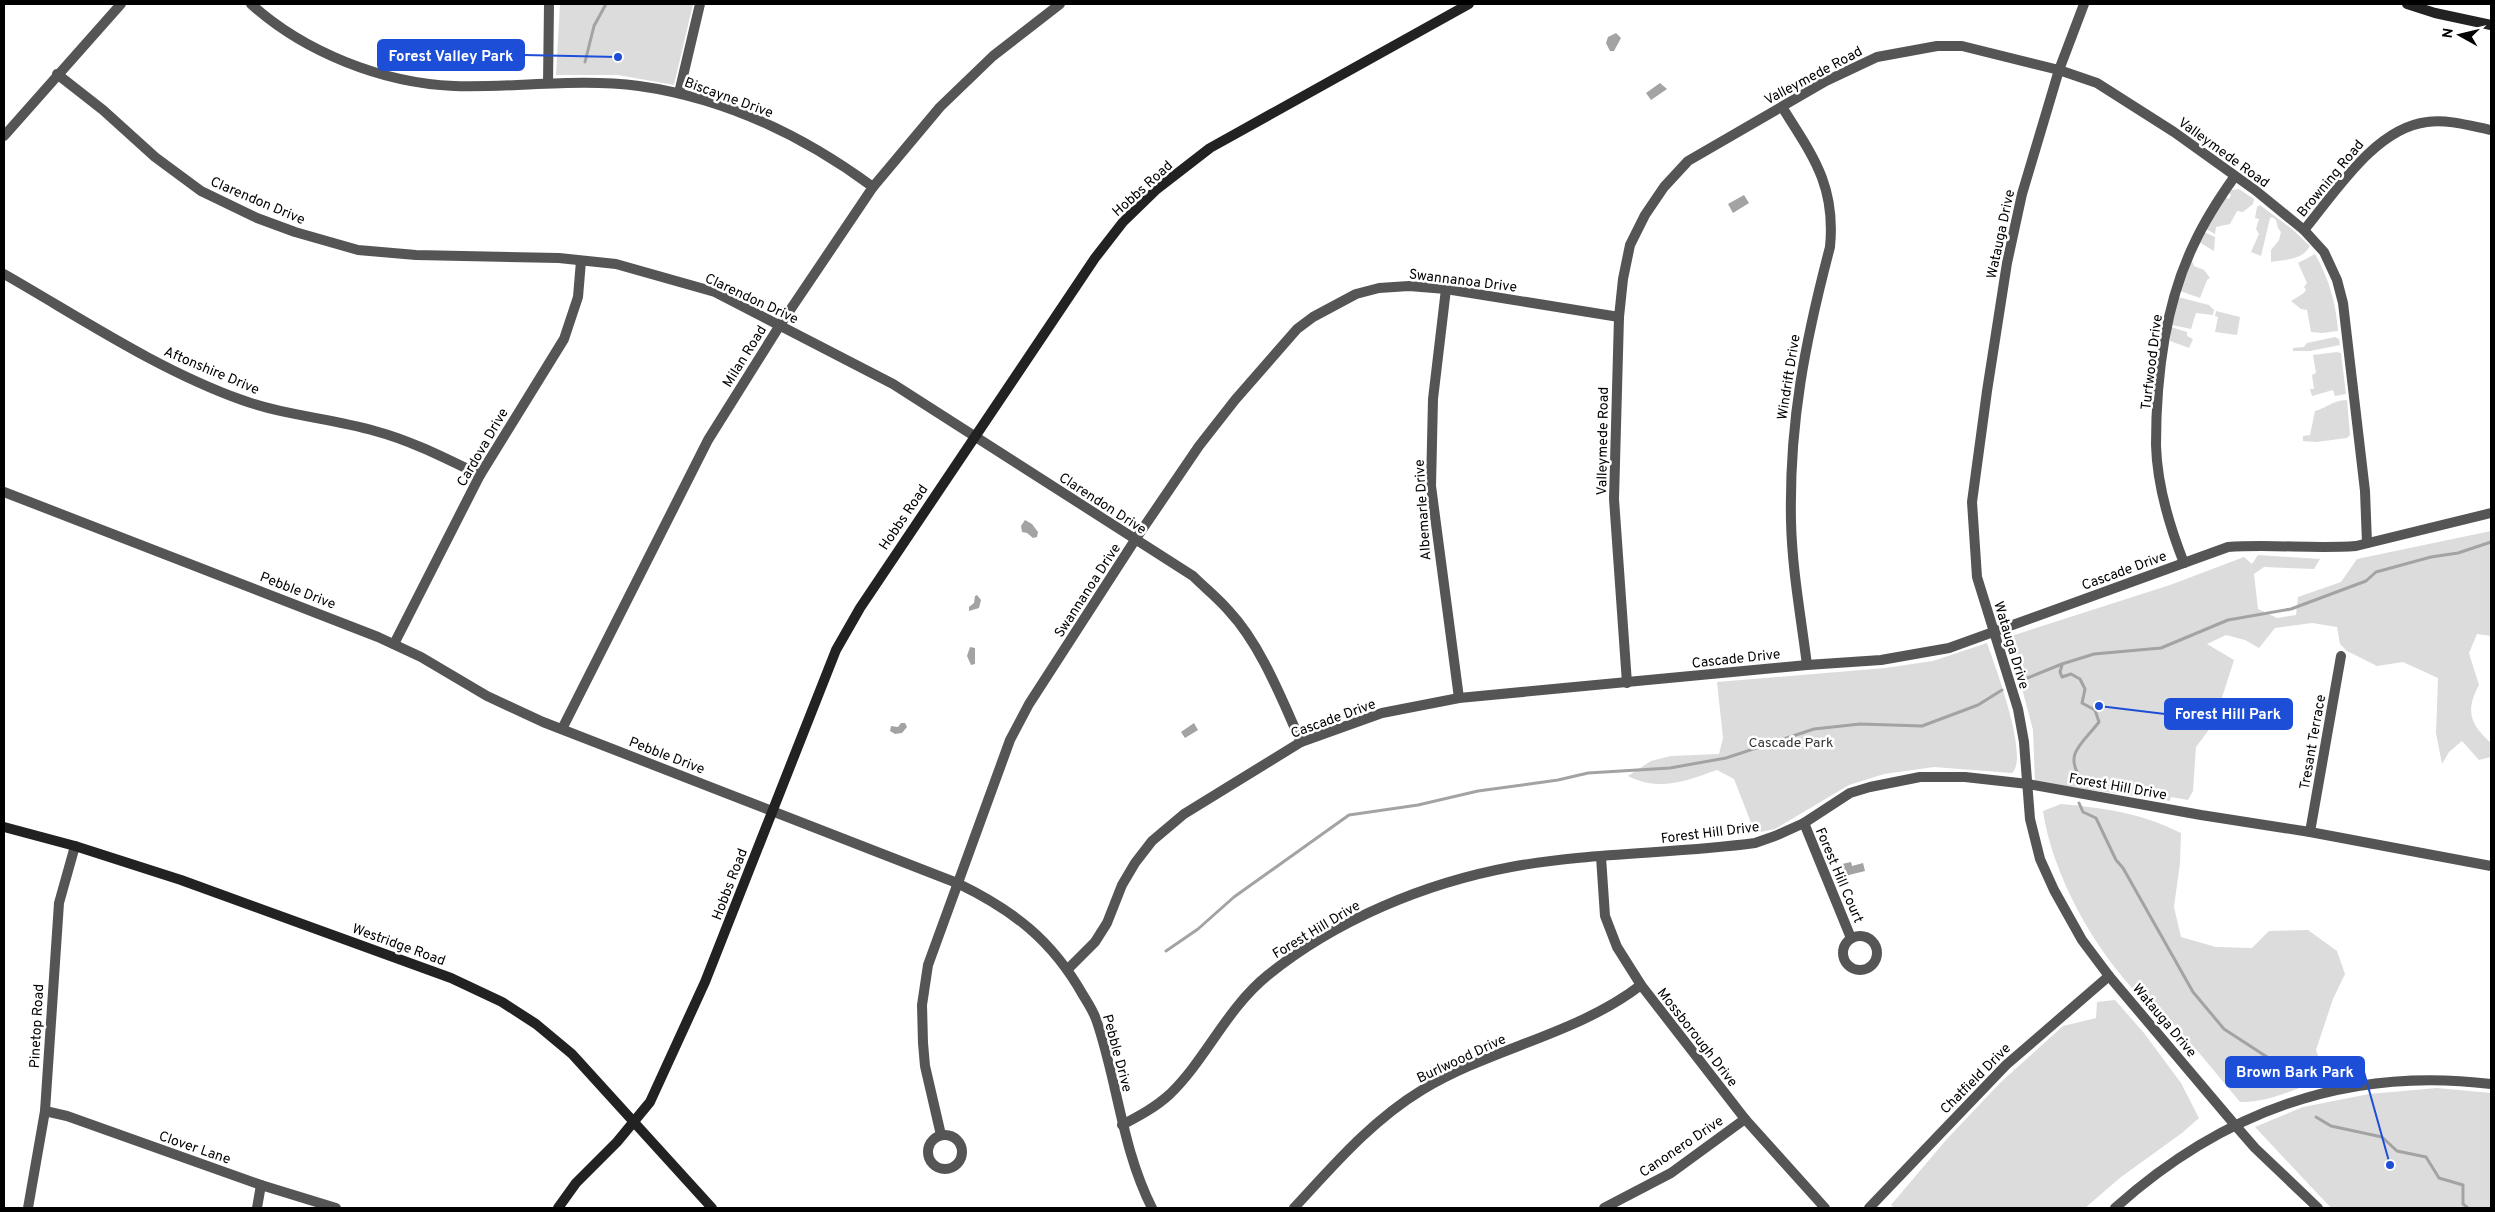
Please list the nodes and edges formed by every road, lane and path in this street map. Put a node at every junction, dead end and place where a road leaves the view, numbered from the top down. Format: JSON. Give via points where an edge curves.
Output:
{"nodes":[{"id":1,"x":120,"y":4,"type":"edge"},
{"id":2,"x":251,"y":4,"type":"edge"},
{"id":3,"x":549,"y":4,"type":"edge"},
{"id":4,"x":700,"y":4,"type":"edge"},
{"id":5,"x":1060,"y":4,"type":"edge"},
{"id":6,"x":1468,"y":4,"type":"edge"},
{"id":7,"x":2084,"y":4,"type":"edge"},
{"id":8,"x":2407,"y":4,"type":"edge"},
{"id":9,"x":2491,"y":26,"type":"edge"},
{"id":10,"x":2059,"y":70,"type":"junction"},
{"id":11,"x":57,"y":74,"type":"junction"},
{"id":12,"x":548,"y":83,"type":"junction"},
{"id":13,"x":679,"y":92,"type":"junction"},
{"id":14,"x":1782,"y":107,"type":"junction"},
{"id":15,"x":2491,"y":130,"type":"edge"},
{"id":16,"x":4,"y":136,"type":"edge"},
{"id":17,"x":2235,"y":176,"type":"junction"},
{"id":18,"x":872,"y":187,"type":"junction"},
{"id":19,"x":2304,"y":230,"type":"junction"},
{"id":20,"x":582,"y":262,"type":"junction"},
{"id":21,"x":4,"y":274,"type":"edge"},
{"id":22,"x":1446,"y":289,"type":"junction"},
{"id":23,"x":1619,"y":317,"type":"junction"},
{"id":24,"x":780,"y":325,"type":"junction"},
{"id":25,"x":974,"y":436,"type":"junction"},
{"id":26,"x":480,"y":476,"type":"junction"},
{"id":27,"x":4,"y":492,"type":"edge"},
{"id":28,"x":2491,"y":513,"type":"edge"},
{"id":29,"x":1135,"y":540,"type":"junction"},
{"id":30,"x":2367,"y":543,"type":"junction"},
{"id":31,"x":2184,"y":562,"type":"junction"},
{"id":32,"x":1994,"y":633,"type":"junction"},
{"id":33,"x":394,"y":644,"type":"junction"},
{"id":34,"x":2342,"y":656,"type":"dead end"},
{"id":35,"x":1807,"y":664,"type":"junction"},
{"id":36,"x":1627,"y":683,"type":"junction"},
{"id":37,"x":1459,"y":698,"type":"junction"},
{"id":38,"x":562,"y":728,"type":"junction"},
{"id":39,"x":1301,"y":742,"type":"junction"},
{"id":40,"x":2028,"y":784,"type":"junction"},
{"id":41,"x":772,"y":810,"type":"junction"},
{"id":42,"x":1804,"y":823,"type":"junction"},
{"id":43,"x":4,"y":827,"type":"edge"},
{"id":44,"x":2310,"y":832,"type":"junction"},
{"id":45,"x":75,"y":846,"type":"junction"},
{"id":46,"x":1601,"y":857,"type":"junction"},
{"id":47,"x":2491,"y":866,"type":"edge"},
{"id":48,"x":957,"y":883,"type":"junction"},
{"id":49,"x":1852,"y":938,"type":"dead end"},
{"id":50,"x":1068,"y":969,"type":"junction"},
{"id":51,"x":2109,"y":976,"type":"junction"},
{"id":52,"x":1641,"y":985,"type":"junction"},
{"id":53,"x":2491,"y":1084,"type":"edge"},
{"id":54,"x":45,"y":1110,"type":"junction"},
{"id":55,"x":1745,"y":1119,"type":"junction"},
{"id":56,"x":634,"y":1121,"type":"junction"},
{"id":57,"x":1122,"y":1125,"type":"junction"},
{"id":58,"x":2235,"y":1125,"type":"junction"},
{"id":59,"x":941,"y":1135,"type":"dead end"},
{"id":60,"x":262,"y":1185,"type":"junction"},
{"id":61,"x":28,"y":1208,"type":"edge"},
{"id":62,"x":257,"y":1208,"type":"edge"},
{"id":63,"x":336,"y":1208,"type":"edge"},
{"id":64,"x":558,"y":1208,"type":"edge"},
{"id":65,"x":712,"y":1208,"type":"edge"},
{"id":66,"x":1152,"y":1208,"type":"edge"},
{"id":67,"x":1294,"y":1208,"type":"edge"},
{"id":68,"x":1604,"y":1208,"type":"edge"},
{"id":69,"x":1825,"y":1208,"type":"edge"},
{"id":70,"x":1868,"y":1208,"type":"edge"},
{"id":71,"x":2115,"y":1208,"type":"edge"},
{"id":72,"x":2318,"y":1208,"type":"edge"}],
"edges":[{"from":1,"to":11,"type":"street"},
{"from":2,"to":12,"type":"street","name":"Biscayne Drive","via":[[298,38],[372,72],[413,82],[454,86]]},
{"from":3,"to":12,"type":"street"},
{"from":4,"to":13,"type":"street"},
{"from":5,"to":18,"type":"street","name":"Milan Road","via":[[993,56],[940,106]]},
{"from":6,"to":25,"type":"street","name":"Hobbs Road","via":[[1210,148],[1157,189],[1123,222],[1095,258]]},
{"from":7,"to":10,"type":"street","name":"Watauga Drive"},
{"from":8,"to":9,"type":"street"},
{"from":10,"to":14,"type":"street","name":"Valleymede Road","via":[[1962,46],[1937,46],[1877,58],[1855,66]]},
{"from":10,"to":17,"type":"street","name":"Valleymede Road","via":[[2097,83],[2147,113]]},
{"from":10,"to":32,"type":"street","name":"Watauga Drive","via":[[2022,194],[2007,263],[1972,502],[1977,577]]},
{"from":11,"to":16,"type":"street"},
{"from":11,"to":20,"type":"street","name":"Clarendon Drive","via":[[201,192],[295,232],[368,250],[416,255],[559,258]]},
{"from":12,"to":13,"type":"street","name":"Biscayne Drive","via":[[596,82]]},
{"from":13,"to":18,"type":"street","name":"Biscayne Drive","via":[[769,124],[801,140]]},
{"from":14,"to":23,"type":"street","name":"Valleymede Road","via":[[1688,162],[1664,187],[1630,245]]},
{"from":14,"to":35,"type":"street","name":"Windrift Drive","via":[[1825,181],[1832,227],[1801,370],[1791,471],[1794,562]]},
{"from":15,"to":19,"type":"street","name":"Browning Road","via":[[2427,122],[2397,132],[2376,146]]},
{"from":17,"to":19,"type":"street","name":"Valleymede Road"},
{"from":17,"to":31,"type":"street","name":"Turfwood Drive","via":[[2193,244],[2173,302],[2161,377],[2156,446],[2170,527]]},
{"from":18,"to":24,"type":"street","name":"Milan Road"},
{"from":19,"to":30,"type":"street","name":"Valleymede Road","via":[[2324,252],[2344,303],[2365,491]]},
{"from":20,"to":24,"type":"street","name":"Clarendon Drive","via":[[616,264],[715,292]]},
{"from":20,"to":26,"type":"street","name":"Cardova Drive","via":[[578,297],[564,340]]},
{"from":21,"to":26,"type":"street","name":"Aftonshire Drive","via":[[158,362],[234,397],[297,416],[374,430],[420,446]]},
{"from":22,"to":23,"type":"street","name":"Swannanoa Drive"},
{"from":22,"to":29,"type":"street","name":"Swannanoa Drive","via":[[1409,286],[1356,294],[1328,307],[1297,329],[1199,446]]},
{"from":22,"to":37,"type":"street","name":"Albemarle Drive","via":[[1433,399],[1431,486]]},
{"from":23,"to":36,"type":"street","name":"Valleymede Road","via":[[1614,499]]},
{"from":24,"to":25,"type":"street","name":"Clarendon Drive","via":[[893,384]]},
{"from":24,"to":38,"type":"street","name":"Milan Road","via":[[708,440]]},
{"from":25,"to":29,"type":"street","name":"Clarendon Drive"},
{"from":25,"to":41,"type":"street","name":"Hobbs Road","via":[[860,608],[836,650]]},
{"from":26,"to":33,"type":"street","name":"Cardova Drive"},
{"from":27,"to":33,"type":"street","name":"Pebble Drive"},
{"from":28,"to":30,"type":"street","name":"Cascade Drive"},
{"from":29,"to":39,"type":"street","name":"Clarendon Drive","via":[[1193,576],[1230,612],[1254,646]]},
{"from":29,"to":48,"type":"street","name":"Swannanoa Drive","via":[[1029,704],[1010,740]]},
{"from":30,"to":31,"type":"street","name":"Cascade Drive","via":[[2333,547],[2261,544],[2228,547]]},
{"from":31,"to":32,"type":"street","name":"Cascade Drive"},
{"from":32,"to":35,"type":"street","name":"Cascade Drive","via":[[1949,648],[1881,660]]},
{"from":32,"to":40,"type":"street","name":"Watauga Drive","via":[[2018,709]]},
{"from":33,"to":38,"type":"street","name":"Pebble Drive","via":[[487,696]]},
{"from":34,"to":44,"type":"street","name":"Tresant Terrace"},
{"from":35,"to":36,"type":"street","name":"Cascade Drive"},
{"from":36,"to":37,"type":"street","name":"Cascade Drive"},
{"from":37,"to":39,"type":"street","name":"Cascade Drive","via":[[1382,714]]},
{"from":38,"to":41,"type":"street","name":"Pebble Drive"},
{"from":39,"to":50,"type":"street","name":"Cascade Drive","via":[[1211,795],[1152,841],[1122,885],[1095,942]]},
{"from":40,"to":42,"type":"street","name":"Forest Hill Drive","via":[[1965,777],[1920,777],[1895,781],[1850,793]]},
{"from":40,"to":44,"type":"street","name":"Forest Hill Drive"},
{"from":40,"to":51,"type":"street","name":"Watauga Drive","via":[[2030,819],[2040,859],[2067,915]]},
{"from":41,"to":48,"type":"street","name":"Pebble Drive"},
{"from":41,"to":56,"type":"street","name":"Hobbs Road","via":[[698,998],[650,1102]]},
{"from":42,"to":46,"type":"street","name":"Forest Hill Drive","via":[[1755,843]]},
{"from":42,"to":49,"type":"street","name":"Forest Hill Court"},
{"from":43,"to":45,"type":"street","name":"Westridge Road"},
{"from":44,"to":47,"type":"street","name":"Forest Hill Drive"},
{"from":45,"to":54,"type":"street","name":"Pinetop Road","via":[[59,903]]},
{"from":45,"to":56,"type":"street","name":"Westridge Road","via":[[181,880],[472,986],[536,1024],[578,1060]]},
{"from":46,"to":52,"type":"street","name":"Mossborough Drive","via":[[1605,916],[1617,948]]},
{"from":46,"to":57,"type":"street","name":"Forest Hill Drive","via":[[1510,867],[1449,883],[1381,908],[1332,933],[1267,976],[1239,1002],[1169,1095],[1148,1112]]},
{"from":48,"to":50,"type":"street","name":"Pebble Drive","via":[[1005,908],[1032,929]]},
{"from":48,"to":59,"type":"street","name":"Swannanoa Drive","via":[[928,965],[922,1004],[925,1066]]},
{"from":50,"to":57,"type":"street","name":"Pebble Drive","via":[[1097,1020]]},
{"from":51,"to":58,"type":"street","name":"Watauga Drive"},
{"from":51,"to":70,"type":"street","name":"Chatfield Drive","via":[[2006,1065]]},
{"from":52,"to":55,"type":"street","name":"Mossborough Drive"},
{"from":52,"to":67,"type":"street","name":"Burlwood Drive","via":[[1586,1018],[1455,1072],[1421,1090],[1363,1134]]},
{"from":53,"to":58,"type":"street","via":[[2423,1079],[2366,1084],[2309,1095]]},
{"from":54,"to":60,"type":"street","name":"Clover Lane"},
{"from":54,"to":61,"type":"street","name":"Pinetop Road"},
{"from":55,"to":68,"type":"street","name":"Canonero Drive","via":[[1671,1172]]},
{"from":55,"to":69,"type":"street","name":"Mossborough Drive"},
{"from":56,"to":64,"type":"street","name":"Hobbs Road","via":[[576,1183]]},
{"from":56,"to":65,"type":"street","name":"Westridge Road"},
{"from":57,"to":66,"type":"street","name":"Pebble Drive"},
{"from":58,"to":71,"type":"street","via":[[2171,1163]]},
{"from":58,"to":72,"type":"street","name":"Watauga Drive"},
{"from":60,"to":62,"type":"street"},
{"from":60,"to":63,"type":"street","name":"Clover Lane"}]}
